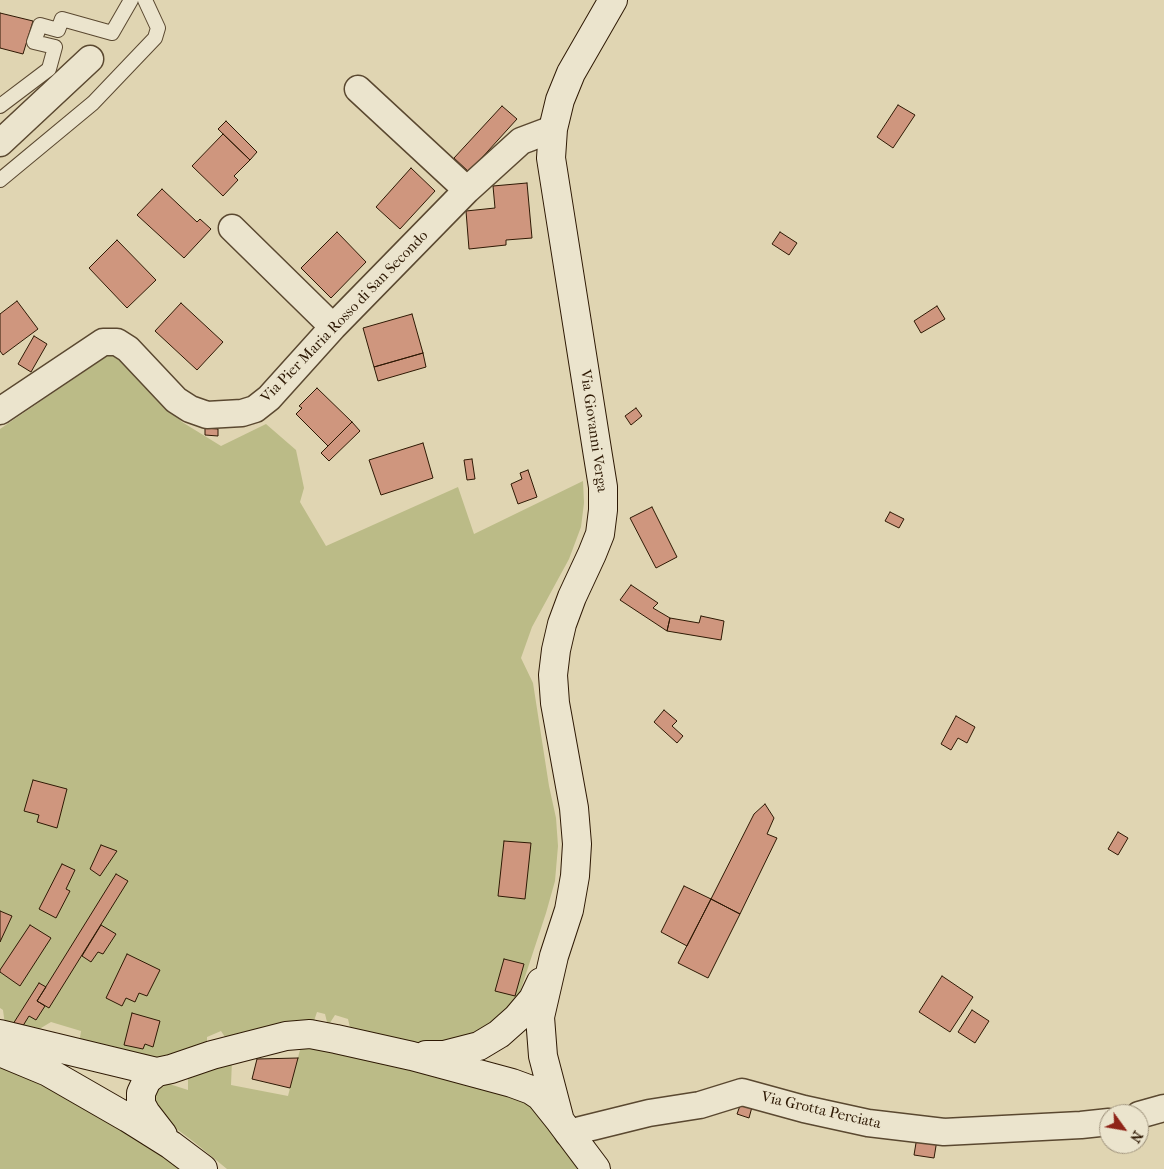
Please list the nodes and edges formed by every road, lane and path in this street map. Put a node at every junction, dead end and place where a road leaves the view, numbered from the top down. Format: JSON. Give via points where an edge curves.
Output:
{"nodes":[{"id":1,"x":131,"y":0,"type":"edge"},
{"id":2,"x":145,"y":0,"type":"edge"},
{"id":3,"x":613,"y":0,"type":"edge"},
{"id":4,"x":90,"y":59,"type":"dead end"},
{"id":5,"x":358,"y":89,"type":"dead end"},
{"id":6,"x":0,"y":106,"type":"edge"},
{"id":7,"x":553,"y":129,"type":"junction"},
{"id":8,"x":0,"y":143,"type":"edge"},
{"id":9,"x":0,"y":180,"type":"edge"},
{"id":10,"x":467,"y":190,"type":"junction"},
{"id":11,"x":232,"y":228,"type":"dead end"},
{"id":12,"x":333,"y":327,"type":"junction"},
{"id":13,"x":0,"y":411,"type":"edge"},
{"id":14,"x":554,"y":956,"type":"junction"},
{"id":15,"x":0,"y":1034,"type":"edge"},
{"id":16,"x":0,"y":1052,"type":"edge"},
{"id":17,"x":412,"y":1056,"type":"junction"},
{"id":18,"x":157,"y":1072,"type":"junction"},
{"id":19,"x":1164,"y":1108,"type":"edge"},
{"id":20,"x":1149,"y":1112,"type":"edge"},
{"id":21,"x":1099,"y":1123,"type":"edge"},
{"id":22,"x":564,"y":1127,"type":"junction"},
{"id":23,"x":171,"y":1145,"type":"junction"},
{"id":24,"x":203,"y":1169,"type":"edge"},
{"id":25,"x":596,"y":1169,"type":"edge"}],
"edges":[{"from":1,"to":6,"type":"lane","via":[[112,33],[62,19],[58,30],[40,25],[34,42],[55,47],[49,69]]},
{"from":2,"to":9,"type":"lane","via":[[158,28],[154,38],[93,103]]},
{"from":3,"to":7,"type":"street","name":"Via Giovanni Verga","via":[[571,73]]},
{"from":4,"to":8,"type":"street"},
{"from":5,"to":10,"type":"street"},
{"from":7,"to":10,"type":"street","name":"Via Pier Maria Rosso di San Secondo","via":[[521,141]]},
{"from":7,"to":14,"type":"street","name":"Via Giovanni Verga","via":[[551,158],[604,510],[600,534],[562,624],[553,675],[577,844],[569,910]]},
{"from":10,"to":12,"type":"street","name":"Via Pier Maria Rosso di San Secondo"},
{"from":11,"to":12,"type":"street"},
{"from":12,"to":13,"type":"street","name":"Via Pier Maria Rosso di San Secondo","via":[[269,398],[256,409],[242,413],[207,415],[190,409],[176,400],[128,349],[117,342],[103,342]]},
{"from":14,"to":17,"type":"street","via":[[533,999],[499,1034],[480,1046],[444,1055]]},
{"from":14,"to":22,"type":"street","via":[[540,1017],[543,1056]]},
{"from":15,"to":18,"type":"street"},
{"from":16,"to":23,"type":"street","via":[[48,1072]]},
{"from":17,"to":18,"type":"street","via":[[310,1034],[268,1040]]},
{"from":17,"to":22,"type":"street","via":[[531,1090],[540,1096]]},
{"from":18,"to":23,"type":"street","via":[[147,1080],[141,1092],[141,1104]]},
{"from":19,"to":20,"type":"street"},
{"from":21,"to":22,"type":"street","name":"Via Grotta Perciata","via":[[944,1132],[868,1123],[742,1092],[700,1105]]},
{"from":22,"to":25,"type":"street"},
{"from":23,"to":24,"type":"street"}]}
